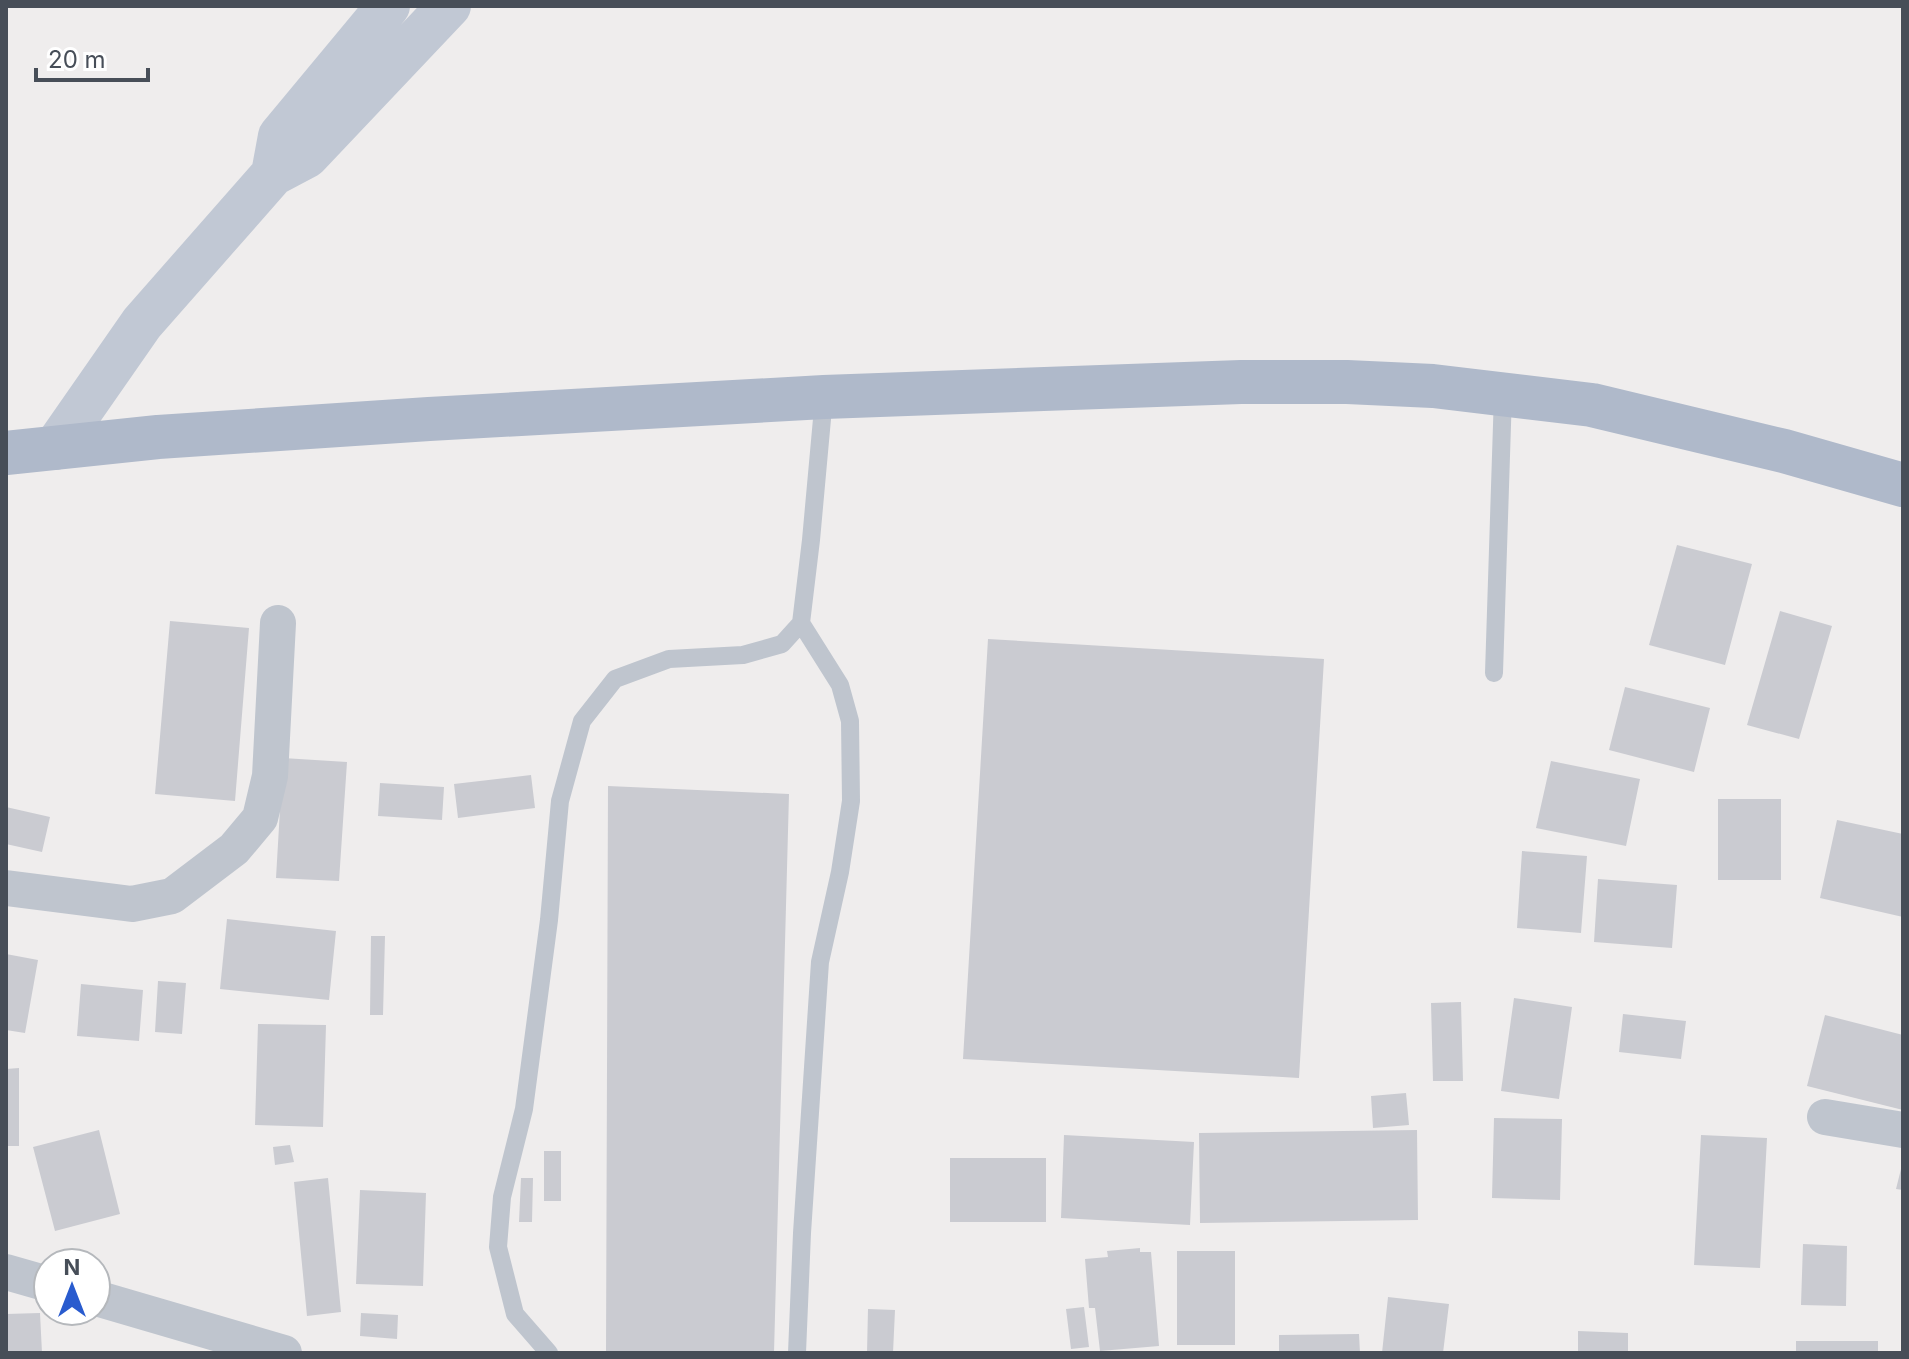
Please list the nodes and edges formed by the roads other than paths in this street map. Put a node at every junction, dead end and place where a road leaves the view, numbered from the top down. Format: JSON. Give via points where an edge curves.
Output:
{"nodes":[{"id":1,"x":388,"y":6,"type":"edge"},
{"id":2,"x":449,"y":6,"type":"edge"},
{"id":3,"x":273,"y":174,"type":"junction"},
{"id":4,"x":1503,"y":394,"type":"junction"},
{"id":5,"x":824,"y":397,"type":"junction"},
{"id":6,"x":55,"y":448,"type":"junction"},
{"id":7,"x":6,"y":453,"type":"edge"},
{"id":8,"x":1903,"y":485,"type":"edge"},
{"id":9,"x":278,"y":623,"type":"dead end"},
{"id":10,"x":801,"y":623,"type":"junction"},
{"id":11,"x":1494,"y":673,"type":"dead end"},
{"id":12,"x":6,"y":888,"type":"edge"},
{"id":13,"x":1825,"y":1117,"type":"dead end"},
{"id":14,"x":1903,"y":1130,"type":"edge"},
{"id":15,"x":6,"y":1272,"type":"edge"},
{"id":16,"x":32,"y":1279,"type":"edge"},
{"id":17,"x":112,"y":1303,"type":"edge"},
{"id":18,"x":284,"y":1353,"type":"edge"},
{"id":19,"x":549,"y":1353,"type":"edge"},
{"id":20,"x":797,"y":1353,"type":"edge"}],
"edges":[{"from":1,"to":3,"type":"main road","via":[[280,136]]},
{"from":2,"to":3,"type":"main road","via":[[307,156]]},
{"from":3,"to":6,"type":"main road","via":[[142,323]]},
{"from":4,"to":5,"type":"main road","via":[[1347,382],[1241,382]]},
{"from":4,"to":8,"type":"main road","via":[[1592,405]]},
{"from":4,"to":11,"type":"lane"},
{"from":5,"to":6,"type":"main road","via":[[429,419]]},
{"from":5,"to":10,"type":"lane"},
{"from":6,"to":7,"type":"main road"},
{"from":9,"to":12,"type":"street","via":[[270,776],[260,818],[234,849],[172,896],[132,904]]},
{"from":10,"to":19,"type":"lane","via":[[782,644],[769,648],[743,655],[669,659],[615,679],[582,721],[560,801],[524,1109],[502,1197],[498,1247],[515,1314]]},
{"from":10,"to":20,"type":"lane","via":[[840,685],[850,721],[851,801],[820,962]]},
{"from":13,"to":14,"type":"street"},
{"from":15,"to":16,"type":"street"},
{"from":17,"to":18,"type":"street"}]}
